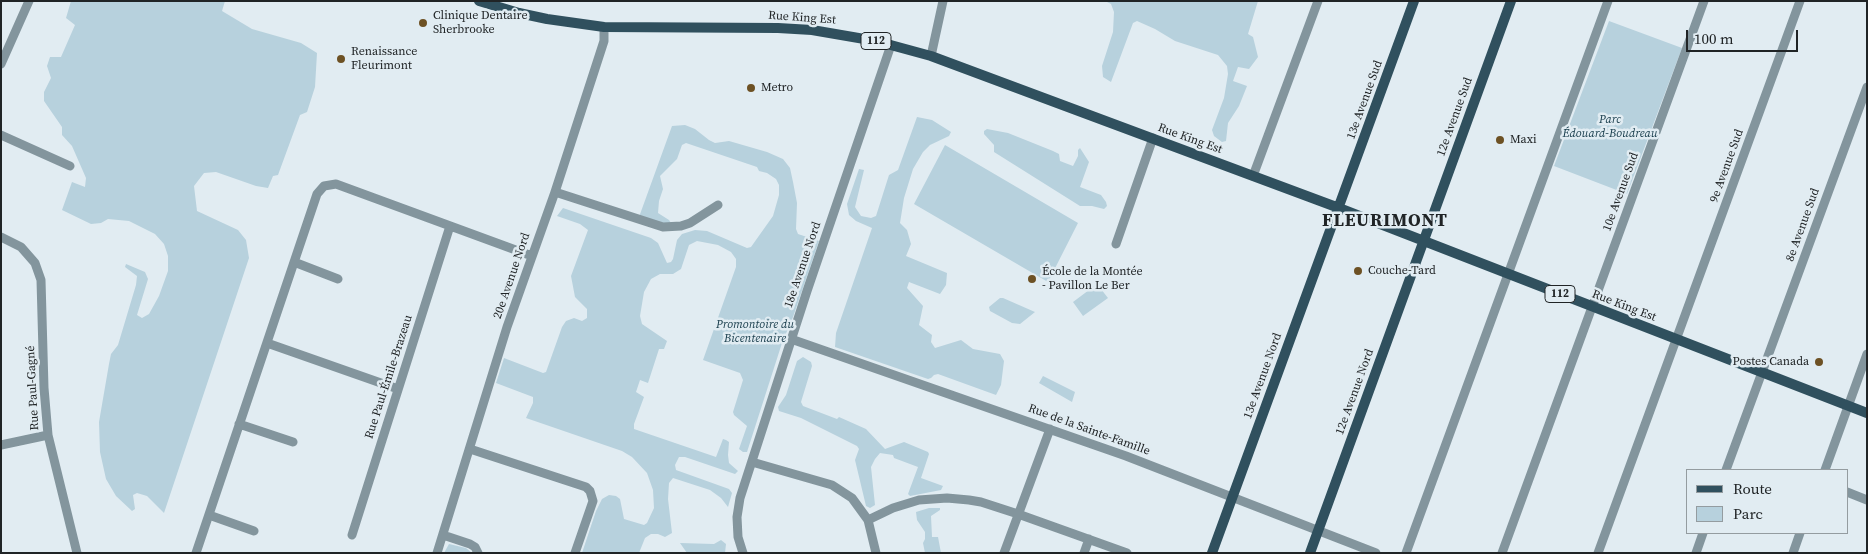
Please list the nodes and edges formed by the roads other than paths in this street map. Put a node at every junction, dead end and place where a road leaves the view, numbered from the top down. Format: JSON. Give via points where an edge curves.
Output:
{"nodes":[{"id":1,"x":29,"y":1,"type":"edge"},
{"id":2,"x":479,"y":1,"type":"edge"},
{"id":3,"x":943,"y":1,"type":"edge"},
{"id":4,"x":1318,"y":1,"type":"edge"},
{"id":5,"x":1414,"y":1,"type":"edge"},
{"id":6,"x":1511,"y":1,"type":"edge"},
{"id":7,"x":1608,"y":1,"type":"edge"},
{"id":8,"x":1704,"y":1,"type":"edge"},
{"id":9,"x":1800,"y":1,"type":"edge"},
{"id":10,"x":604,"y":27,"type":"junction"},
{"id":11,"x":890,"y":44,"type":"junction"},
{"id":12,"x":931,"y":56,"type":"junction"},
{"id":13,"x":1,"y":64,"type":"edge"},
{"id":14,"x":1867,"y":86,"type":"edge"},
{"id":15,"x":1,"y":135,"type":"edge"},
{"id":16,"x":1153,"y":138,"type":"junction"},
{"id":17,"x":70,"y":166,"type":"dead end"},
{"id":18,"x":1253,"y":176,"type":"junction"},
{"id":19,"x":555,"y":192,"type":"junction"},
{"id":20,"x":718,"y":205,"type":"dead end"},
{"id":21,"x":1339,"y":208,"type":"junction"},
{"id":22,"x":450,"y":226,"type":"junction"},
{"id":23,"x":1,"y":237,"type":"edge"},
{"id":24,"x":1423,"y":240,"type":"junction"},
{"id":25,"x":1116,"y":244,"type":"dead end"},
{"id":26,"x":532,"y":256,"type":"junction"},
{"id":27,"x":294,"y":262,"type":"junction"},
{"id":28,"x":1508,"y":274,"type":"junction"},
{"id":29,"x":338,"y":278,"type":"dead end"},
{"id":30,"x":1593,"y":307,"type":"junction"},
{"id":31,"x":791,"y":339,"type":"junction"},
{"id":32,"x":1677,"y":340,"type":"junction"},
{"id":33,"x":267,"y":343,"type":"junction"},
{"id":34,"x":1867,"y":354,"type":"edge"},
{"id":35,"x":1762,"y":372,"type":"junction"},
{"id":36,"x":398,"y":389,"type":"junction"},
{"id":37,"x":1848,"y":406,"type":"junction"},
{"id":38,"x":1867,"y":413,"type":"edge"},
{"id":39,"x":240,"y":424,"type":"junction"},
{"id":40,"x":1050,"y":429,"type":"junction"},
{"id":41,"x":48,"y":435,"type":"junction"},
{"id":42,"x":293,"y":442,"type":"dead end"},
{"id":43,"x":1,"y":445,"type":"edge"},
{"id":44,"x":470,"y":449,"type":"junction"},
{"id":45,"x":752,"y":462,"type":"junction"},
{"id":46,"x":1726,"y":469,"type":"edge"},
{"id":47,"x":1826,"y":469,"type":"edge"},
{"id":48,"x":1848,"y":492,"type":"edge"},
{"id":49,"x":1231,"y":497,"type":"junction"},
{"id":50,"x":1867,"y":500,"type":"edge"},
{"id":51,"x":1018,"y":514,"type":"junction"},
{"id":52,"x":209,"y":515,"type":"junction"},
{"id":53,"x":868,"y":520,"type":"junction"},
{"id":54,"x":254,"y":531,"type":"dead end"},
{"id":55,"x":1318,"y":531,"type":"junction"},
{"id":56,"x":1703,"y":534,"type":"edge"},
{"id":57,"x":1800,"y":534,"type":"edge"},
{"id":58,"x":352,"y":535,"type":"dead end"},
{"id":59,"x":443,"y":535,"type":"junction"},
{"id":60,"x":1089,"y":539,"type":"junction"},
{"id":61,"x":77,"y":553,"type":"edge"},
{"id":62,"x":196,"y":553,"type":"edge"},
{"id":63,"x":436,"y":553,"type":"edge"},
{"id":64,"x":478,"y":553,"type":"edge"},
{"id":65,"x":575,"y":553,"type":"edge"},
{"id":66,"x":743,"y":553,"type":"edge"},
{"id":67,"x":876,"y":553,"type":"edge"},
{"id":68,"x":1004,"y":553,"type":"edge"},
{"id":69,"x":1084,"y":553,"type":"edge"},
{"id":70,"x":1127,"y":553,"type":"edge"},
{"id":71,"x":1212,"y":553,"type":"edge"},
{"id":72,"x":1310,"y":553,"type":"edge"},
{"id":73,"x":1376,"y":553,"type":"edge"},
{"id":74,"x":1406,"y":553,"type":"edge"},
{"id":75,"x":1502,"y":553,"type":"edge"},
{"id":76,"x":1598,"y":553,"type":"edge"},
{"id":77,"x":1696,"y":553,"type":"edge"},
{"id":78,"x":1793,"y":553,"type":"edge"}],
"edges":[{"from":1,"to":13,"type":"street"},
{"from":2,"to":10,"type":"main road","name":"Rue King Est","number":"112","via":[[532,16]]},
{"from":3,"to":12,"type":"street"},
{"from":4,"to":18,"type":"street"},
{"from":5,"to":21,"type":"main road","name":"13e Avenue Sud"},
{"from":6,"to":24,"type":"main road","name":"12e Avenue Sud"},
{"from":7,"to":28,"type":"street"},
{"from":8,"to":30,"type":"street","name":"10e Avenue Sud"},
{"from":9,"to":32,"type":"street","name":"9e Avenue Sud"},
{"from":10,"to":11,"type":"main road","name":"Rue King Est","number":"112","via":[[808,30]]},
{"from":10,"to":19,"type":"street","name":"20e Avenue Nord","via":[[604,41]]},
{"from":11,"to":12,"type":"main road","name":"Rue King Est","number":"112"},
{"from":11,"to":31,"type":"street","name":"18e Avenue Nord"},
{"from":12,"to":16,"type":"main road","name":"Rue King Est","number":"112"},
{"from":14,"to":35,"type":"street","name":"8e Avenue Sud"},
{"from":15,"to":17,"type":"street"},
{"from":16,"to":18,"type":"main road","name":"Rue King Est","number":"112"},
{"from":16,"to":25,"type":"street"},
{"from":18,"to":21,"type":"main road","name":"Rue King Est","number":"112"},
{"from":19,"to":20,"type":"street","via":[[672,228],[690,223]]},
{"from":19,"to":26,"type":"street","name":"20e Avenue Nord"},
{"from":21,"to":24,"type":"main road","name":"Rue King Est","number":"112"},
{"from":21,"to":49,"type":"main road","name":"13e Avenue Nord"},
{"from":22,"to":26,"type":"street"},
{"from":22,"to":27,"type":"street","via":[[336,184],[324,186],[317,194]]},
{"from":22,"to":36,"type":"street","name":"Rue Paul-Émile-Brazeau"},
{"from":23,"to":41,"type":"street","name":"Rue Paul-Gagné","via":[[21,247],[35,263],[41,280]]},
{"from":24,"to":28,"type":"main road","name":"Rue King Est","number":"112"},
{"from":24,"to":55,"type":"main road","name":"12e Avenue Nord"},
{"from":26,"to":44,"type":"street","name":"20e Avenue Nord"},
{"from":27,"to":29,"type":"street"},
{"from":27,"to":33,"type":"street"},
{"from":28,"to":30,"type":"main road","name":"Rue King Est","number":"112"},
{"from":28,"to":74,"type":"street"},
{"from":30,"to":32,"type":"main road","name":"Rue King Est","number":"112"},
{"from":30,"to":75,"type":"street","name":"10e Avenue Sud"},
{"from":31,"to":40,"type":"street","name":"Rue de la Sainte-Famille"},
{"from":31,"to":45,"type":"street","name":"18e Avenue Nord"},
{"from":32,"to":35,"type":"main road","name":"Rue King Est","number":"112"},
{"from":32,"to":76,"type":"street","name":"9e Avenue Sud"},
{"from":33,"to":36,"type":"street"},
{"from":33,"to":39,"type":"street"},
{"from":34,"to":37,"type":"street"},
{"from":35,"to":37,"type":"main road","name":"Rue King Est","number":"112"},
{"from":35,"to":46,"type":"street","name":"8e Avenue Sud"},
{"from":36,"to":58,"type":"street","name":"Rue Paul-Émile-Brazeau"},
{"from":37,"to":38,"type":"main road","name":"Rue King Est","number":"112"},
{"from":37,"to":47,"type":"street"},
{"from":39,"to":42,"type":"street"},
{"from":39,"to":52,"type":"street"},
{"from":40,"to":49,"type":"street","name":"Rue de la Sainte-Famille"},
{"from":40,"to":51,"type":"street"},
{"from":41,"to":43,"type":"street"},
{"from":41,"to":61,"type":"street","name":"Rue Paul-Gagné"},
{"from":44,"to":59,"type":"street","name":"20e Avenue Nord"},
{"from":44,"to":65,"type":"street","via":[[586,487],[593,501]]},
{"from":45,"to":53,"type":"street","via":[[832,485],[852,498]]},
{"from":45,"to":66,"type":"street","name":"18e Avenue Nord","via":[[737,516]]},
{"from":48,"to":50,"type":"street"},
{"from":49,"to":55,"type":"street","name":"Rue de la Sainte-Famille"},
{"from":49,"to":71,"type":"main road","name":"13e Avenue Nord"},
{"from":51,"to":53,"type":"street","via":[[981,502],[947,498],[919,500]]},
{"from":51,"to":60,"type":"street"},
{"from":51,"to":68,"type":"street"},
{"from":52,"to":54,"type":"street"},
{"from":52,"to":62,"type":"street"},
{"from":53,"to":67,"type":"street"},
{"from":55,"to":72,"type":"main road","name":"12e Avenue Nord"},
{"from":55,"to":73,"type":"street","name":"Rue de la Sainte-Famille"},
{"from":56,"to":77,"type":"street"},
{"from":57,"to":78,"type":"street"},
{"from":59,"to":63,"type":"street","name":"20e Avenue Nord"},
{"from":59,"to":64,"type":"street","via":[[470,544]]},
{"from":60,"to":69,"type":"street"},
{"from":60,"to":70,"type":"street"}]}
